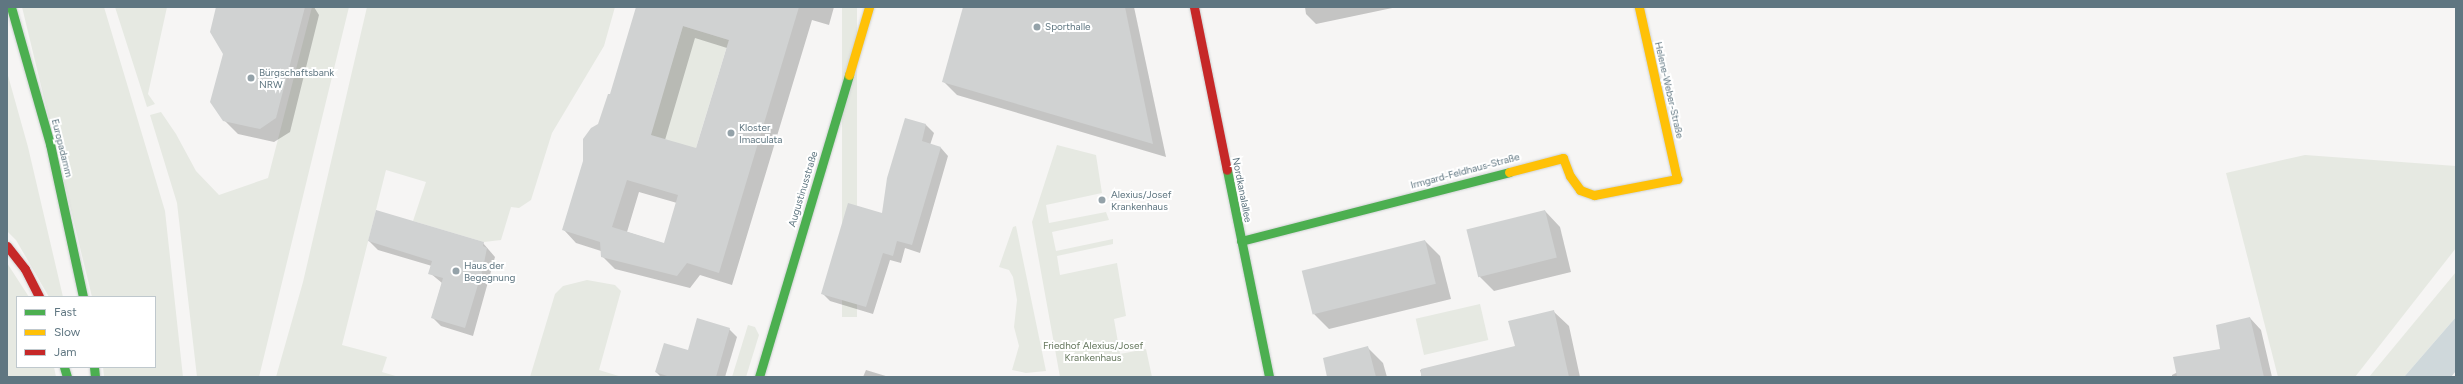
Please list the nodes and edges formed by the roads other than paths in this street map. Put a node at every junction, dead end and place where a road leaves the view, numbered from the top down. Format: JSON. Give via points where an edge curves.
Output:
{"nodes":[{"id":1,"x":11,"y":7,"type":"edge"},
{"id":2,"x":869,"y":7,"type":"edge"},
{"id":3,"x":1194,"y":7,"type":"edge"},
{"id":4,"x":1639,"y":7,"type":"edge"},
{"id":5,"x":1677,"y":179,"type":"joint"},
{"id":6,"x":1241,"y":241,"type":"junction"},
{"id":7,"x":7,"y":246,"type":"edge"},
{"id":8,"x":38,"y":296,"type":"edge"},
{"id":9,"x":83,"y":296,"type":"edge"},
{"id":10,"x":759,"y":377,"type":"edge"},
{"id":11,"x":1269,"y":377,"type":"edge"}],
"edges":[{"from":1,"to":9,"type":"street","name":"Europadamm","via":[[50,144]]},
{"from":2,"to":10,"type":"street","name":"Augustinusstraße"},
{"from":3,"to":6,"type":"street","name":"Nordkanalallee"},
{"from":4,"to":5,"type":"street","name":"Helene-Weber-Straße"},
{"from":5,"to":6,"type":"street","name":"Irmgard-Feldhaus-Straße","via":[[1594,195],[1580,190],[1570,176],[1563,158]]},
{"from":6,"to":11,"type":"street","name":"Nordkanalallee"},
{"from":7,"to":8,"type":"street","via":[[25,270]]}]}
